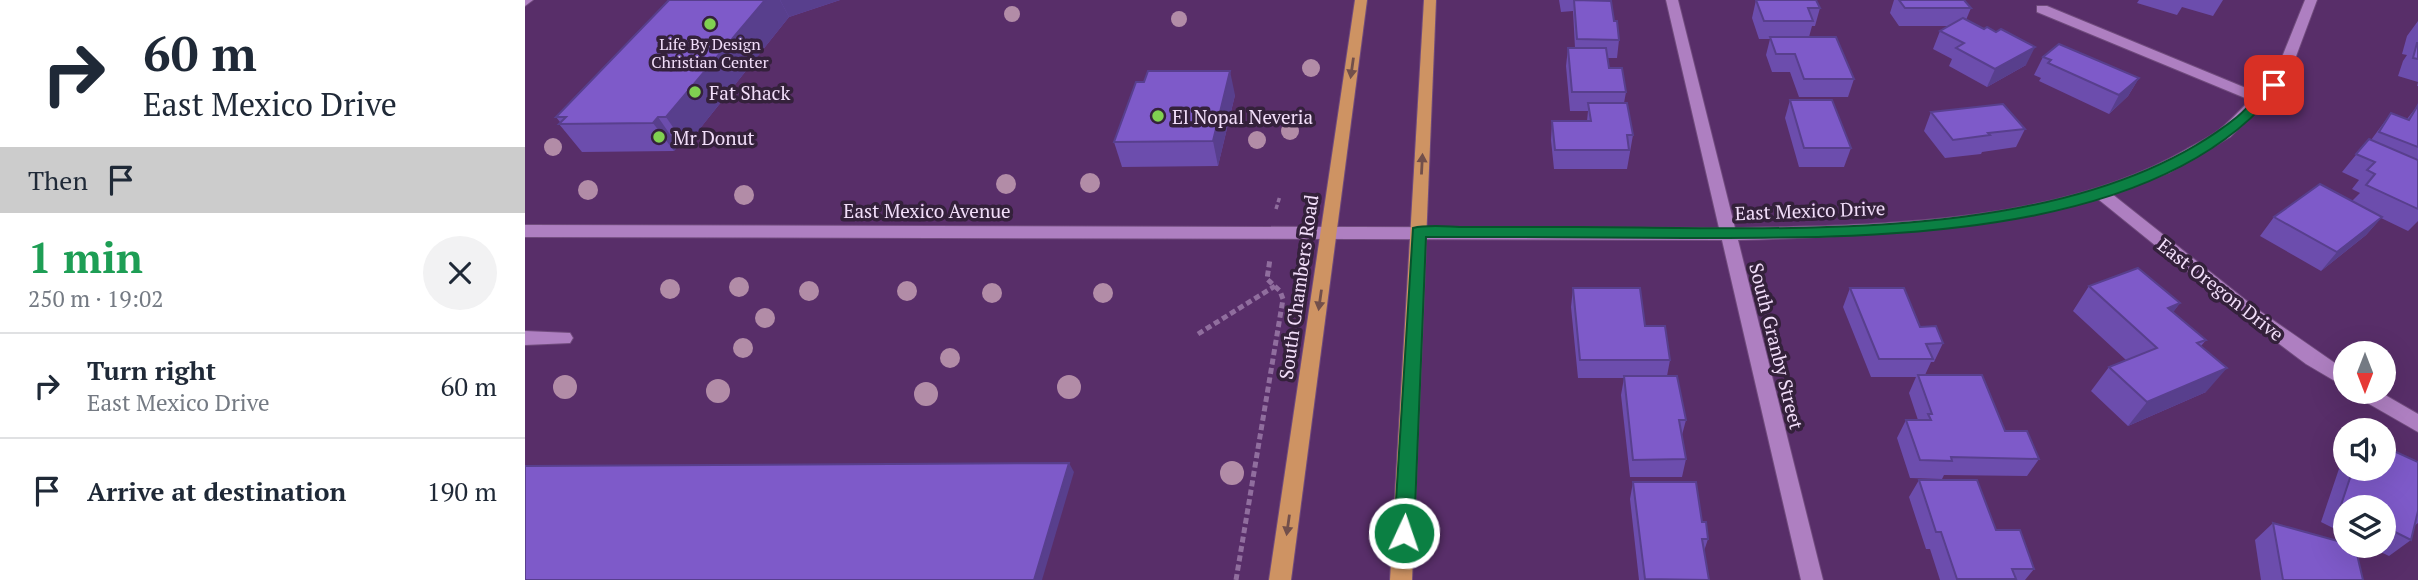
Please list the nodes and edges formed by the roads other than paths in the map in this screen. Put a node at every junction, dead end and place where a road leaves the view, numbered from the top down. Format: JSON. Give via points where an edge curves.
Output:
{"nodes":[{"id":1,"x":1361,"y":0,"type":"edge"},
{"id":2,"x":1430,"y":0,"type":"edge"},
{"id":3,"x":1672,"y":0,"type":"edge"},
{"id":4,"x":2311,"y":0,"type":"edge"},
{"id":5,"x":2042,"y":9,"type":"dead end"},
{"id":6,"x":2262,"y":100,"type":"junction"},
{"id":7,"x":2101,"y":193,"type":"junction"},
{"id":8,"x":525,"y":231,"type":"edge"},
{"id":9,"x":1329,"y":232,"type":"junction"},
{"id":10,"x":1419,"y":232,"type":"junction"},
{"id":11,"x":1728,"y":234,"type":"junction"},
{"id":12,"x":525,"y":338,"type":"edge"},
{"id":13,"x":564,"y":338,"type":"dead end"},
{"id":14,"x":2333,"y":372,"type":"edge"},
{"id":15,"x":2384,"y":404,"type":"edge"},
{"id":16,"x":2418,"y":424,"type":"edge"},
{"id":17,"x":1280,"y":580,"type":"edge"},
{"id":18,"x":1401,"y":580,"type":"edge"},
{"id":19,"x":1812,"y":580,"type":"edge"}],
"edges":[{"from":1,"to":9,"type":"main road","name":"South Chambers Road","one_way":true},
{"from":10,"to":2,"type":"main road","one_way":true},
{"from":3,"to":11,"type":"street","name":"South Granby Street"},
{"from":4,"to":6,"type":"street","name":"East Mexico Drive","via":[[2291,54]]},
{"from":5,"to":6,"type":"street"},
{"from":6,"to":7,"type":"street","name":"East Mexico Drive","via":[[2205,146]]},
{"from":7,"to":11,"type":"street","name":"East Mexico Drive","via":[[2027,212],[1954,223]]},
{"from":7,"to":14,"type":"street","name":"East Oregon Drive","via":[[2222,292]]},
{"from":8,"to":9,"type":"street","name":"East Mexico Avenue"},
{"from":9,"to":10,"type":"street","name":"East Mexico Drive"},
{"from":9,"to":17,"type":"main road","name":"South Chambers Road","one_way":true},
{"from":10,"to":11,"type":"street","name":"East Mexico Drive"},
{"from":10,"to":18,"type":"main road"},
{"from":11,"to":19,"type":"street","name":"South Granby Street"},
{"from":12,"to":13,"type":"street"},
{"from":15,"to":16,"type":"street"}]}
